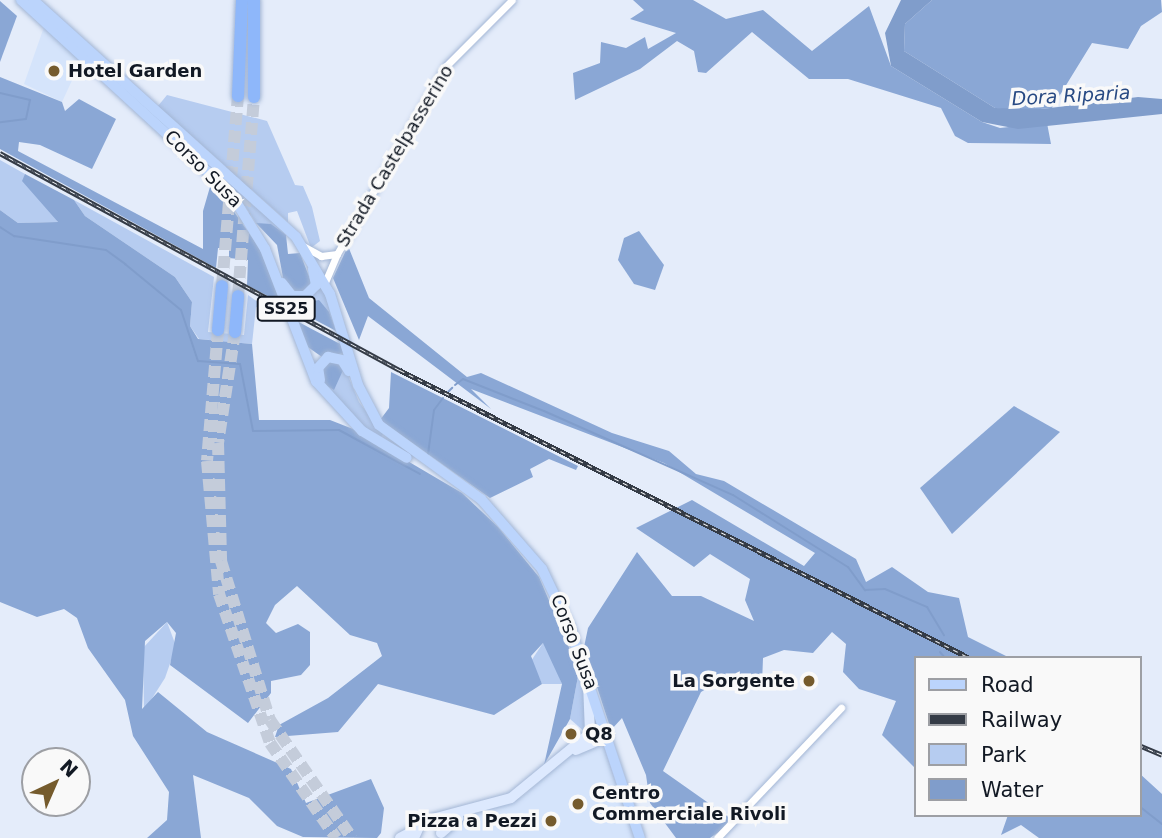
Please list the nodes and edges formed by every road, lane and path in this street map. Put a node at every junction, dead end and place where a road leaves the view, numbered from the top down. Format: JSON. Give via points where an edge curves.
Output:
{"nodes":[{"id":1,"x":21,"y":0,"type":"edge"},
{"id":2,"x":33,"y":0,"type":"edge"},
{"id":3,"x":242,"y":0,"type":"edge"},
{"id":4,"x":254,"y":0,"type":"edge"},
{"id":5,"x":512,"y":0,"type":"edge"},
{"id":6,"x":238,"y":96,"type":"tunnel mouth"},
{"id":7,"x":254,"y":97,"type":"tunnel mouth"},
{"id":8,"x":303,"y":246,"type":"junction"},
{"id":9,"x":265,"y":249,"type":"junction"},
{"id":10,"x":337,"y":254,"type":"junction"},
{"id":11,"x":325,"y":282,"type":"junction"},
{"id":12,"x":222,"y":286,"type":"tunnel mouth"},
{"id":13,"x":238,"y":296,"type":"tunnel mouth"},
{"id":14,"x":218,"y":330,"type":"tunnel mouth"},
{"id":15,"x":235,"y":332,"type":"tunnel mouth"},
{"id":16,"x":368,"y":408,"type":"junction"},
{"id":17,"x":341,"y":412,"type":"junction"},
{"id":18,"x":454,"y":480,"type":"junction"},
{"id":19,"x":589,"y":680,"type":"junction"},
{"id":20,"x":841,"y":708,"type":"dead end"},
{"id":21,"x":590,"y":733,"type":"junction"},
{"id":22,"x":607,"y":737,"type":"junction"},
{"id":23,"x":562,"y":755,"type":"junction"},
{"id":24,"x":467,"y":812,"type":"junction"},
{"id":25,"x":433,"y":822,"type":"junction"},
{"id":26,"x":413,"y":835,"type":"edge"},
{"id":27,"x":441,"y":835,"type":"edge"},
{"id":28,"x":400,"y":838,"type":"edge"},
{"id":29,"x":640,"y":838,"type":"edge"},
{"id":30,"x":717,"y":838,"type":"edge"}],
"edges":[{"from":1,"to":9,"type":"main road","name":"Corso Susa","number":"SS25","via":[[219,180]]},
{"from":2,"to":8,"type":"main road","name":"Corso Susa","number":"SS25"},
{"from":3,"to":6,"type":"highway"},
{"from":4,"to":7,"type":"highway"},
{"from":5,"to":10,"type":"street","name":"Strada Castelpasserino","via":[[439,77]]},
{"from":8,"to":9,"type":"main road","via":[[317,281],[301,297],[287,292]]},
{"from":8,"to":10,"type":"street","name":"Strada Castelpasserino","via":[[326,257]]},
{"from":8,"to":11,"type":"main road","name":"Corso Susa","number":"SS25"},
{"from":9,"to":17,"type":"main road","name":"Corso Susa","number":"SS25","via":[[301,354]]},
{"from":10,"to":11,"type":"street","name":"Strada Castelpasserino"},
{"from":11,"to":16,"type":"main road","name":"Corso Susa","number":"SS25"},
{"from":12,"to":14,"type":"highway"},
{"from":13,"to":15,"type":"highway"},
{"from":16,"to":17,"type":"main road","via":[[345,363],[328,357],[317,376]]},
{"from":16,"to":18,"type":"main road","name":"Corso Susa","number":"SS25","via":[[393,440]]},
{"from":17,"to":18,"type":"main road","name":"Corso Susa","number":"SS25","via":[[379,443]]},
{"from":18,"to":19,"type":"main road","name":"Corso Susa","number":"SS25","via":[[489,506],[549,579]]},
{"from":19,"to":21,"type":"street"},
{"from":19,"to":22,"type":"main road","name":"Corso Susa","number":"SS25"},
{"from":20,"to":30,"type":"street"},
{"from":21,"to":22,"type":"street"},
{"from":21,"to":23,"type":"street"},
{"from":22,"to":23,"type":"street"},
{"from":22,"to":29,"type":"main road","name":"Corso Susa","number":"SS25"},
{"from":23,"to":24,"type":"street","via":[[511,798]]},
{"from":24,"to":25,"type":"street"},
{"from":24,"to":27,"type":"street"},
{"from":25,"to":26,"type":"street","via":[[421,822]]},
{"from":25,"to":27,"type":"street"},
{"from":26,"to":28,"type":"street"}]}
